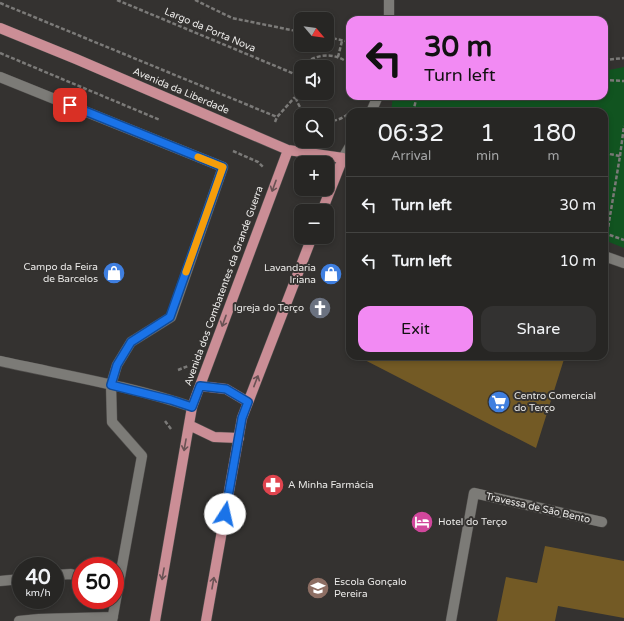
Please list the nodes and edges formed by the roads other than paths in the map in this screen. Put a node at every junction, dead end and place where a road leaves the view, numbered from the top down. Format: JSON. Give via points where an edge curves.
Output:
{"nodes":[{"id":1,"x":390,"y":0,"type":"edge"},
{"id":2,"x":389,"y":16,"type":"edge"},
{"id":3,"x":0,"y":28,"type":"edge"},
{"id":4,"x":0,"y":77,"type":"edge"},
{"id":5,"x":288,"y":150,"type":"junction"},
{"id":6,"x":346,"y":159,"type":"edge"},
{"id":7,"x":325,"y":204,"type":"edge"},
{"id":8,"x":309,"y":244,"type":"edge"},
{"id":9,"x":608,"y":257,"type":"edge"},
{"id":10,"x":624,"y":263,"type":"edge"},
{"id":11,"x":0,"y":361,"type":"edge"},
{"id":12,"x":111,"y":385,"type":"junction"},
{"id":13,"x":200,"y":386,"type":"junction"},
{"id":14,"x":248,"y":402,"type":"junction"},
{"id":15,"x":192,"y":407,"type":"junction"},
{"id":16,"x":189,"y":425,"type":"junction"},
{"id":17,"x":239,"y":438,"type":"junction"},
{"id":18,"x":602,"y":522,"type":"dead end"},
{"id":19,"x":123,"y":557,"type":"edge"},
{"id":20,"x":12,"y":580,"type":"edge"},
{"id":21,"x":0,"y":581,"type":"edge"},
{"id":22,"x":114,"y":609,"type":"edge"},
{"id":23,"x":113,"y":619,"type":"edge"},
{"id":24,"x":19,"y":621,"type":"edge"},
{"id":25,"x":155,"y":621,"type":"edge"},
{"id":26,"x":206,"y":621,"type":"edge"},
{"id":27,"x":450,"y":621,"type":"edge"}],
"edges":[{"from":1,"to":2,"type":"street"},
{"from":3,"to":5,"type":"main road","name":"Avenida da Liberdade"},
{"from":4,"to":12,"type":"street","via":[[223,167],[170,317],[131,342],[117,365]]},
{"from":5,"to":6,"type":"main road","name":"Avenida da Liberdade"},
{"from":5,"to":13,"type":"main road","name":"Avenida dos Combatentes da Grande Guerra","one_way":true},
{"from":6,"to":7,"type":"main road"},
{"from":14,"to":8,"type":"main road","one_way":true},
{"from":9,"to":10,"type":"street"},
{"from":11,"to":12,"type":"street"},
{"from":12,"to":15,"type":"street"},
{"from":12,"to":19,"type":"street","via":[[112,422],[142,456]]},
{"from":13,"to":14,"type":"main road","via":[[226,389]]},
{"from":13,"to":15,"type":"main road","name":"Avenida dos Combatentes da Grande Guerra"},
{"from":14,"to":17,"type":"main road"},
{"from":15,"to":16,"type":"main road","name":"Avenida dos Combatentes da Grande Guerra"},
{"from":16,"to":17,"type":"main road","via":[[214,438]]},
{"from":16,"to":25,"type":"main road","name":"Avenida dos Combatentes da Grande Guerra","one_way":true},
{"from":26,"to":17,"type":"main road","one_way":true},
{"from":18,"to":27,"type":"street","name":"Travessa de São Bento","via":[[474,493]]},
{"from":20,"to":21,"type":"street"},
{"from":22,"to":23,"type":"street"},
{"from":23,"to":24,"type":"street"}]}
